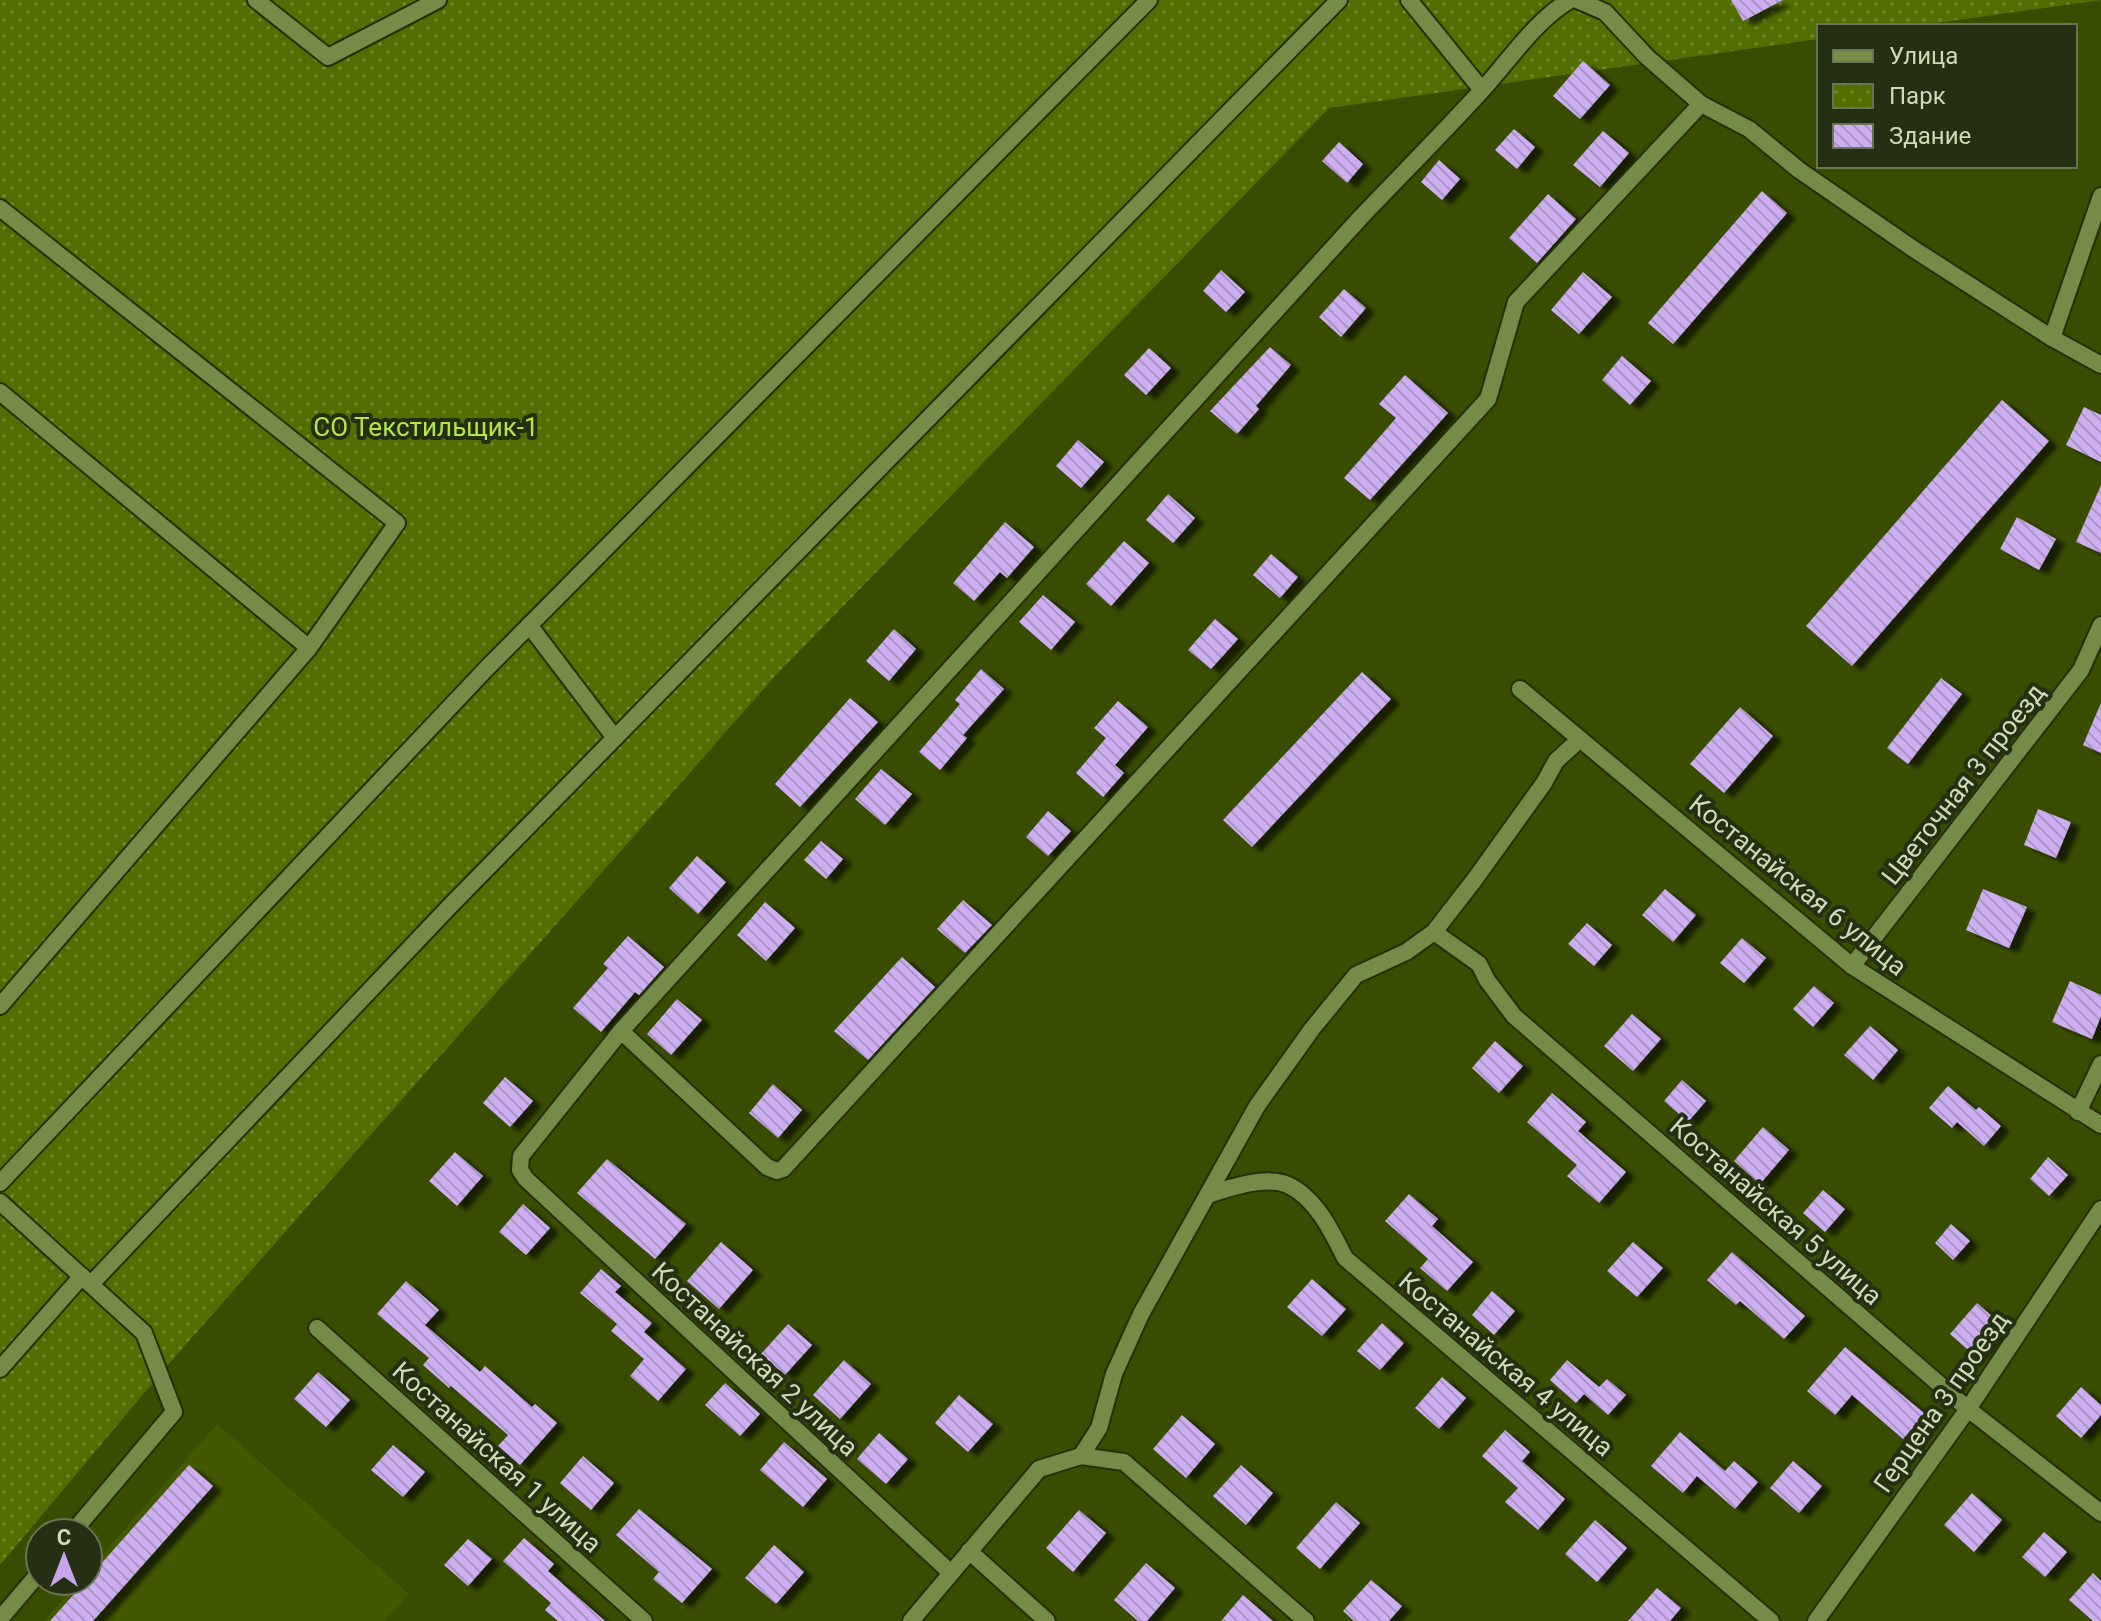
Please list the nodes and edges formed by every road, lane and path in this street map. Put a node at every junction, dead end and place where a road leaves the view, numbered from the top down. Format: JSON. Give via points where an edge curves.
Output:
{"nodes":[{"id":1,"x":256,"y":0,"type":"edge"},
{"id":2,"x":438,"y":0,"type":"edge"},
{"id":3,"x":1149,"y":0,"type":"edge"},
{"id":4,"x":1339,"y":0,"type":"edge"},
{"id":5,"x":1409,"y":0,"type":"edge"},
{"id":6,"x":1570,"y":0,"type":"edge"},
{"id":7,"x":1577,"y":0,"type":"edge"},
{"id":8,"x":1482,"y":90,"type":"junction"},
{"id":9,"x":1701,"y":104,"type":"junction"},
{"id":10,"x":2101,"y":196,"type":"edge"},
{"id":11,"x":0,"y":208,"type":"edge"},
{"id":12,"x":2052,"y":338,"type":"junction"},
{"id":13,"x":2101,"y":365,"type":"edge"},
{"id":14,"x":0,"y":392,"type":"edge"},
{"id":15,"x":529,"y":625,"type":"junction"},
{"id":16,"x":2101,"y":625,"type":"edge"},
{"id":17,"x":309,"y":648,"type":"junction"},
{"id":18,"x":1520,"y":689,"type":"dead end"},
{"id":19,"x":615,"y":738,"type":"junction"},
{"id":20,"x":1580,"y":739,"type":"junction"},
{"id":21,"x":1434,"y":932,"type":"junction"},
{"id":22,"x":1852,"y":966,"type":"junction"},
{"id":23,"x":0,"y":1006,"type":"edge"},
{"id":24,"x":621,"y":1031,"type":"junction"},
{"id":25,"x":2101,"y":1064,"type":"edge"},
{"id":26,"x":2078,"y":1112,"type":"junction"},
{"id":27,"x":2101,"y":1125,"type":"edge"},
{"id":28,"x":0,"y":1183,"type":"edge"},
{"id":29,"x":1208,"y":1195,"type":"junction"},
{"id":30,"x":0,"y":1202,"type":"edge"},
{"id":31,"x":2101,"y":1209,"type":"edge"},
{"id":32,"x":87,"y":1280,"type":"junction"},
{"id":33,"x":317,"y":1328,"type":"dead end"},
{"id":34,"x":0,"y":1369,"type":"edge"},
{"id":35,"x":1968,"y":1409,"type":"junction"},
{"id":36,"x":1081,"y":1456,"type":"junction"},
{"id":37,"x":2101,"y":1513,"type":"edge"},
{"id":38,"x":85,"y":1517,"type":"edge"},
{"id":39,"x":969,"y":1551,"type":"junction"},
{"id":40,"x":951,"y":1573,"type":"junction"},
{"id":41,"x":24,"y":1591,"type":"edge"},
{"id":42,"x":0,"y":1619,"type":"edge"},
{"id":43,"x":644,"y":1621,"type":"edge"},
{"id":44,"x":911,"y":1621,"type":"edge"},
{"id":45,"x":1047,"y":1621,"type":"edge"},
{"id":46,"x":1306,"y":1621,"type":"edge"},
{"id":47,"x":1771,"y":1621,"type":"edge"},
{"id":48,"x":1816,"y":1621,"type":"edge"}],
"edges":[{"from":1,"to":2,"type":"street","via":[[328,57]]},
{"from":3,"to":15,"type":"street"},
{"from":4,"to":19,"type":"street"},
{"from":5,"to":8,"type":"street"},
{"from":6,"to":8,"type":"street","via":[[1541,23]]},
{"from":7,"to":9,"type":"street","via":[[1605,12]]},
{"from":8,"to":24,"type":"street"},
{"from":9,"to":12,"type":"street","via":[[1749,129],[1799,170]]},
{"from":9,"to":24,"type":"street","via":[[1516,302],[1488,399],[783,1169],[767,1167]]},
{"from":10,"to":12,"type":"street"},
{"from":11,"to":17,"type":"street","via":[[397,523]]},
{"from":12,"to":13,"type":"street"},
{"from":14,"to":17,"type":"street"},
{"from":15,"to":19,"type":"street"},
{"from":15,"to":28,"type":"street"},
{"from":16,"to":22,"type":"street","name":"Цветочная 3 проезд","via":[[2081,670]]},
{"from":17,"to":23,"type":"street"},
{"from":18,"to":20,"type":"street","name":"Костанайская 6 улица"},
{"from":19,"to":32,"type":"street"},
{"from":20,"to":21,"type":"street","via":[[1556,761]]},
{"from":20,"to":22,"type":"street","name":"Костанайская 6 улица"},
{"from":21,"to":29,"type":"street","via":[[1356,975],[1257,1106]]},
{"from":21,"to":35,"type":"street","name":"Костанайская 5 улица","via":[[1479,964],[1514,1016]]},
{"from":22,"to":26,"type":"street","name":"Костанайская 6 улица"},
{"from":24,"to":40,"type":"street","name":"Костанайская 2 улица","via":[[521,1156],[520,1170]]},
{"from":25,"to":26,"type":"street"},
{"from":26,"to":27,"type":"street","name":"Костанайская 6 улица"},
{"from":29,"to":36,"type":"street","via":[[1141,1314],[1114,1374],[1099,1428]]},
{"from":29,"to":47,"type":"street","name":"Костанайская 4 улица","via":[[1259,1182],[1287,1184],[1312,1203],[1345,1258]]},
{"from":30,"to":32,"type":"street"},
{"from":31,"to":35,"type":"street","name":"Герцена 3 проезд"},
{"from":32,"to":34,"type":"street"},
{"from":32,"to":38,"type":"street","via":[[144,1333],[174,1412]]},
{"from":33,"to":43,"type":"street","name":"Костанайская 1 улица"},
{"from":35,"to":37,"type":"street","name":"Костанайская 5 улица"},
{"from":35,"to":48,"type":"street","name":"Герцена 3 проезд"},
{"from":36,"to":39,"type":"street","via":[[1039,1469]]},
{"from":36,"to":46,"type":"street","via":[[1124,1462]]},
{"from":39,"to":40,"type":"street"},
{"from":39,"to":45,"type":"street"},
{"from":40,"to":44,"type":"street"},
{"from":41,"to":42,"type":"street"}]}
